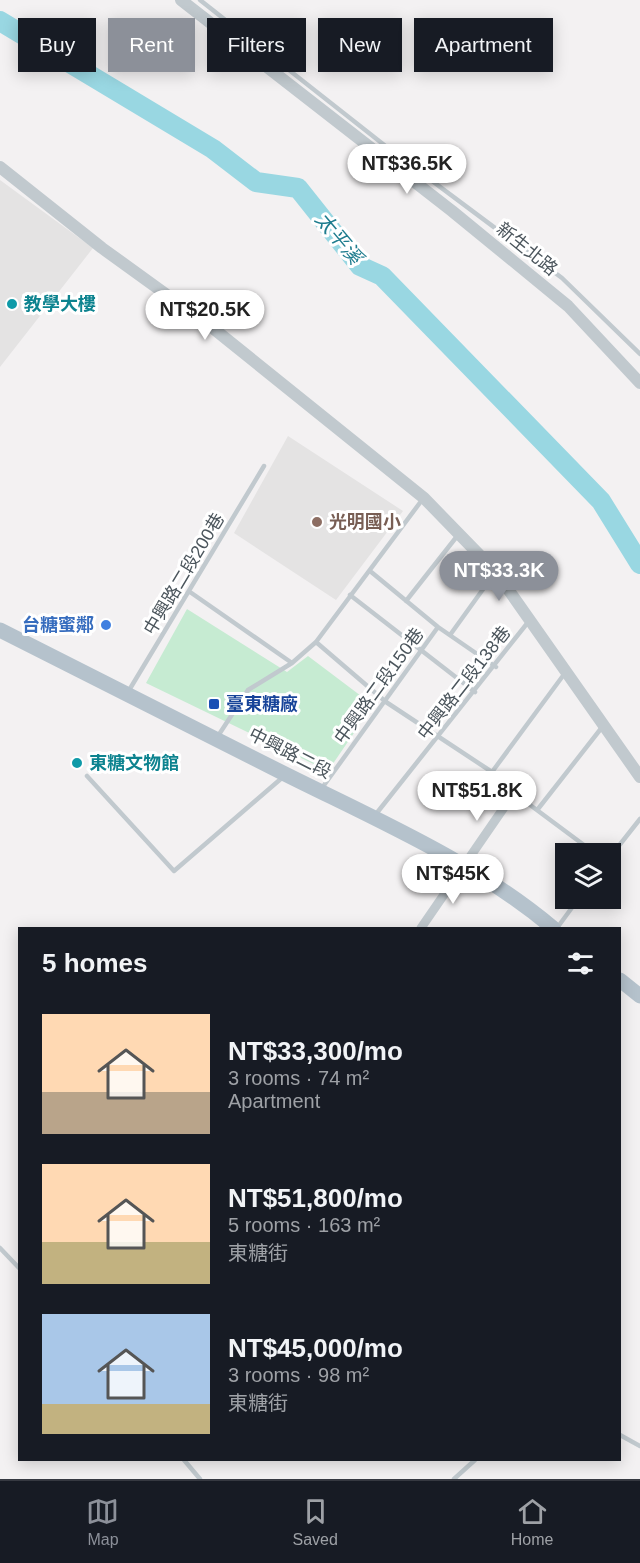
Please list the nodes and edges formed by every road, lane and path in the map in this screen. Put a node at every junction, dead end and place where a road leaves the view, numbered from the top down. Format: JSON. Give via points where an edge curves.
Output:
{"nodes":[{"id":1,"x":181,"y":0,"type":"edge"},
{"id":2,"x":200,"y":0,"type":"edge"},
{"id":3,"x":0,"y":167,"type":"edge"},
{"id":4,"x":640,"y":354,"type":"edge"},
{"id":5,"x":640,"y":383,"type":"edge"},
{"id":6,"x":264,"y":466,"type":"dead end"},
{"id":7,"x":424,"y":498,"type":"junction"},
{"id":8,"x":459,"y":533,"type":"junction"},
{"id":9,"x":370,"y":571,"type":"junction"},
{"id":10,"x":496,"y":572,"type":"junction"},
{"id":11,"x":190,"y":592,"type":"junction"},
{"id":12,"x":350,"y":595,"type":"junction"},
{"id":13,"x":406,"y":601,"type":"junction"},
{"id":14,"x":530,"y":620,"type":"junction"},
{"id":15,"x":438,"y":627,"type":"junction"},
{"id":16,"x":0,"y":630,"type":"edge"},
{"id":17,"x":450,"y":635,"type":"junction"},
{"id":18,"x":316,"y":642,"type":"junction"},
{"id":19,"x":422,"y":652,"type":"junction"},
{"id":20,"x":292,"y":663,"type":"junction"},
{"id":21,"x":496,"y":667,"type":"junction"},
{"id":22,"x":566,"y":673,"type":"junction"},
{"id":23,"x":475,"y":692,"type":"junction"},
{"id":24,"x":126,"y":694,"type":"junction"},
{"id":25,"x":386,"y":702,"type":"junction"},
{"id":26,"x":603,"y":725,"type":"junction"},
{"id":27,"x":439,"y":737,"type":"junction"},
{"id":28,"x":217,"y":738,"type":"junction"},
{"id":29,"x":492,"y":772,"type":"junction"},
{"id":30,"x":286,"y":775,"type":"junction"},
{"id":31,"x":87,"y":776,"type":"dead end"},
{"id":32,"x":640,"y":777,"type":"edge"},
{"id":33,"x":320,"y":790,"type":"junction"},
{"id":34,"x":514,"y":793,"type":"junction"},
{"id":35,"x":538,"y":809,"type":"junction"},
{"id":36,"x":372,"y":818,"type":"junction"},
{"id":37,"x":640,"y":819,"type":"edge"},
{"id":38,"x":583,"y":843,"type":"edge"},
{"id":39,"x":621,"y":843,"type":"edge"},
{"id":40,"x":463,"y":866,"type":"junction"},
{"id":41,"x":570,"y":909,"type":"edge"},
{"id":42,"x":422,"y":927,"type":"edge"},
{"id":43,"x":554,"y":927,"type":"edge"},
{"id":44,"x":556,"y":927,"type":"edge"},
{"id":45,"x":621,"y":981,"type":"edge"},
{"id":46,"x":640,"y":996,"type":"edge"},
{"id":47,"x":0,"y":1248,"type":"edge"},
{"id":48,"x":18,"y":1267,"type":"edge"},
{"id":49,"x":621,"y":1436,"type":"edge"},
{"id":50,"x":640,"y":1446,"type":"edge"},
{"id":51,"x":185,"y":1461,"type":"edge"},
{"id":52,"x":474,"y":1461,"type":"edge"},
{"id":53,"x":200,"y":1479,"type":"edge"},
{"id":54,"x":454,"y":1479,"type":"edge"}],
"edges":[{"from":1,"to":5,"type":"street","name":"新生北路","via":[[568,306]]},
{"from":2,"to":4,"type":"lane","via":[[562,278]]},
{"from":3,"to":7,"type":"street","via":[[102,248],[214,328]]},
{"from":6,"to":11,"type":"lane","name":"中興路二段200巷"},
{"from":7,"to":8,"type":"street"},
{"from":7,"to":9,"type":"lane"},
{"from":8,"to":10,"type":"street"},
{"from":8,"to":13,"type":"lane"},
{"from":9,"to":12,"type":"lane"},
{"from":9,"to":13,"type":"lane"},
{"from":10,"to":14,"type":"street"},
{"from":10,"to":17,"type":"lane"},
{"from":11,"to":20,"type":"lane"},
{"from":11,"to":24,"type":"lane","name":"中興路二段200巷"},
{"from":12,"to":18,"type":"lane"},
{"from":12,"to":19,"type":"lane"},
{"from":13,"to":15,"type":"lane"},
{"from":14,"to":21,"type":"lane","name":"中興路二段138巷"},
{"from":14,"to":22,"type":"street"},
{"from":15,"to":17,"type":"lane"},
{"from":15,"to":19,"type":"lane","name":"中興路二段150巷"},
{"from":16,"to":24,"type":"main road","name":"中興路二段"},
{"from":17,"to":21,"type":"lane"},
{"from":18,"to":20,"type":"lane"},
{"from":18,"to":25,"type":"lane"},
{"from":19,"to":23,"type":"lane"},
{"from":19,"to":25,"type":"lane","name":"中興路二段150巷"},
{"from":20,"to":28,"type":"lane","via":[[248,690]]},
{"from":21,"to":23,"type":"lane","name":"中興路二段138巷"},
{"from":22,"to":26,"type":"street"},
{"from":22,"to":29,"type":"lane"},
{"from":23,"to":27,"type":"lane","name":"中興路二段138巷"},
{"from":24,"to":28,"type":"main road","name":"中興路二段"},
{"from":25,"to":27,"type":"lane"},
{"from":25,"to":33,"type":"lane","name":"中興路二段150巷"},
{"from":26,"to":32,"type":"street"},
{"from":26,"to":35,"type":"lane"},
{"from":27,"to":29,"type":"lane"},
{"from":27,"to":36,"type":"lane","name":"中興路二段138巷"},
{"from":28,"to":30,"type":"main road","name":"中興路二段"},
{"from":29,"to":34,"type":"lane"},
{"from":30,"to":31,"type":"lane","via":[[174,871]]},
{"from":30,"to":33,"type":"main road","name":"中興路二段"},
{"from":33,"to":36,"type":"main road","name":"中興路二段"},
{"from":34,"to":35,"type":"lane"},
{"from":34,"to":40,"type":"street"},
{"from":35,"to":38,"type":"lane"},
{"from":36,"to":40,"type":"main road","name":"中興路二段"},
{"from":37,"to":39,"type":"lane"},
{"from":40,"to":42,"type":"street"},
{"from":40,"to":43,"type":"main road","name":"中興路二段"},
{"from":41,"to":44,"type":"lane"},
{"from":45,"to":46,"type":"main road"},
{"from":47,"to":48,"type":"lane"},
{"from":49,"to":50,"type":"lane"},
{"from":51,"to":53,"type":"lane"},
{"from":52,"to":54,"type":"lane"}]}
